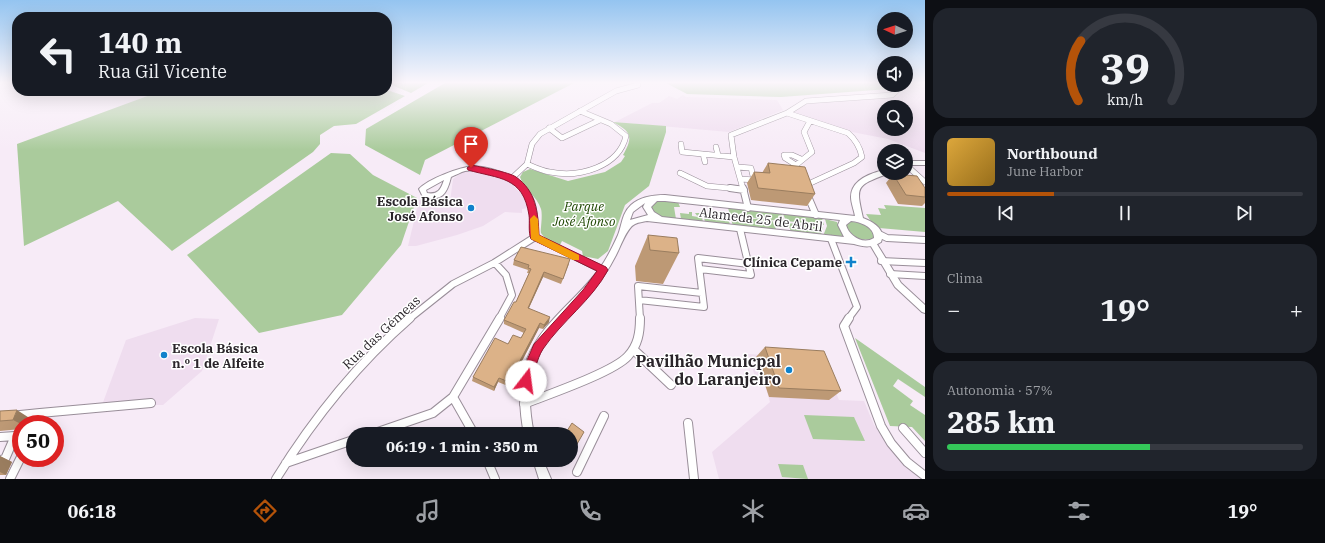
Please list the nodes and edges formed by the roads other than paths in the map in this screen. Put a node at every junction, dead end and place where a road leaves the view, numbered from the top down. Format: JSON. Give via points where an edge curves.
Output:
{"nodes":[{"id":1,"x":590,"y":105,"type":"edge"},
{"id":2,"x":797,"y":105,"type":"edge"},
{"id":3,"x":580,"y":111,"type":"junction"},
{"id":4,"x":787,"y":113,"type":"junction"},
{"id":5,"x":600,"y":120,"type":"junction"},
{"id":6,"x":810,"y":121,"type":"junction"},
{"id":7,"x":549,"y":128,"type":"junction"},
{"id":8,"x":681,"y":144,"type":"dead end"},
{"id":9,"x":716,"y":147,"type":"dead end"},
{"id":10,"x":703,"y":154,"type":"junction"},
{"id":11,"x":718,"y":155,"type":"junction"},
{"id":12,"x":734,"y":157,"type":"junction"},
{"id":13,"x":801,"y":159,"type":"junction"},
{"id":14,"x":705,"y":162,"type":"dead end"},
{"id":15,"x":925,"y":163,"type":"edge"},
{"id":16,"x":527,"y":164,"type":"junction"},
{"id":17,"x":913,"y":164,"type":"edge"},
{"id":18,"x":796,"y":165,"type":"junction"},
{"id":19,"x":737,"y":167,"type":"junction"},
{"id":20,"x":913,"y":171,"type":"edge"},
{"id":21,"x":680,"y":173,"type":"dead end"},
{"id":22,"x":877,"y":175,"type":"edge"},
{"id":23,"x":448,"y":177,"type":"dead end"},
{"id":24,"x":512,"y":178,"type":"junction"},
{"id":25,"x":741,"y":179,"type":"junction"},
{"id":26,"x":925,"y":182,"type":"edge"},
{"id":27,"x":804,"y":186,"type":"junction"},
{"id":28,"x":744,"y":190,"type":"junction"},
{"id":29,"x":657,"y":198,"type":"junction"},
{"id":30,"x":748,"y":208,"type":"junction"},
{"id":31,"x":816,"y":215,"type":"junction"},
{"id":32,"x":662,"y":219,"type":"junction"},
{"id":33,"x":850,"y":219,"type":"junction"},
{"id":34,"x":860,"y":220,"type":"junction"},
{"id":35,"x":740,"y":229,"type":"junction"},
{"id":36,"x":622,"y":232,"type":"junction"},
{"id":37,"x":878,"y":234,"type":"junction"},
{"id":38,"x":535,"y":237,"type":"junction"},
{"id":39,"x":831,"y":239,"type":"junction"},
{"id":40,"x":925,"y":240,"type":"edge"},
{"id":41,"x":857,"y":241,"type":"junction"},
{"id":42,"x":872,"y":243,"type":"junction"},
{"id":43,"x":881,"y":261,"type":"junction"},
{"id":44,"x":495,"y":263,"type":"junction"},
{"id":45,"x":748,"y":264,"type":"junction"},
{"id":46,"x":925,"y":264,"type":"edge"},
{"id":47,"x":700,"y":269,"type":"junction"},
{"id":48,"x":603,"y":270,"type":"junction"},
{"id":49,"x":890,"y":274,"type":"junction"},
{"id":50,"x":925,"y":276,"type":"edge"},
{"id":51,"x":702,"y":293,"type":"junction"},
{"id":52,"x":639,"y":300,"type":"junction"},
{"id":53,"x":925,"y":310,"type":"edge"},
{"id":54,"x":634,"y":350,"type":"junction"},
{"id":55,"x":671,"y":385,"type":"dead end"},
{"id":56,"x":453,"y":397,"type":"junction"},
{"id":57,"x":151,"y":403,"type":"dead end"},
{"id":58,"x":524,"y":404,"type":"junction"},
{"id":59,"x":40,"y":413,"type":"joint"},
{"id":60,"x":604,"y":416,"type":"dead end"},
{"id":61,"x":0,"y":417,"type":"edge"},
{"id":62,"x":688,"y":423,"type":"dead end"},
{"id":63,"x":392,"y":427,"type":"edge"},
{"id":64,"x":470,"y":427,"type":"edge"},
{"id":65,"x":528,"y":427,"type":"edge"},
{"id":66,"x":903,"y":428,"type":"dead end"},
{"id":67,"x":0,"y":437,"type":"edge"},
{"id":68,"x":346,"y":442,"type":"edge"},
{"id":69,"x":925,"y":453,"type":"edge"},
{"id":70,"x":0,"y":460,"type":"edge"},
{"id":71,"x":286,"y":463,"type":"junction"},
{"id":72,"x":16,"y":467,"type":"edge"},
{"id":73,"x":490,"y":467,"type":"edge"},
{"id":74,"x":541,"y":467,"type":"edge"},
{"id":75,"x":578,"y":472,"type":"dead end"},
{"id":76,"x":925,"y":476,"type":"edge"},
{"id":77,"x":10,"y":479,"type":"edge"},
{"id":78,"x":276,"y":479,"type":"edge"},
{"id":79,"x":495,"y":479,"type":"edge"},
{"id":80,"x":545,"y":479,"type":"edge"},
{"id":81,"x":694,"y":479,"type":"edge"}],
"edges":[{"from":1,"to":3,"type":"street"},
{"from":2,"to":4,"type":"street"},
{"from":3,"to":5,"type":"street"},
{"from":3,"to":7,"type":"street"},
{"from":4,"to":6,"type":"street"},
{"from":4,"to":12,"type":"street","via":[[731,135]]},
{"from":5,"to":7,"type":"street","via":[[562,138]]},
{"from":5,"to":16,"type":"street","via":[[622,130],[626,136],[626,143],[612,160],[601,166],[568,173],[553,173]]},
{"from":6,"to":13,"type":"street","via":[[804,132],[812,152],[810,156]]},
{"from":6,"to":27,"type":"street","via":[[848,133],[854,138],[862,157]]},
{"from":7,"to":16,"type":"street","via":[[532,144]]},
{"from":8,"to":10,"type":"street","via":[[682,152]]},
{"from":9,"to":11,"type":"street"},
{"from":10,"to":11,"type":"street"},
{"from":10,"to":14,"type":"street"},
{"from":11,"to":12,"type":"street"},
{"from":12,"to":19,"type":"street"},
{"from":13,"to":18,"type":"street"},
{"from":13,"to":18,"type":"street","via":[[784,154]]},
{"from":15,"to":17,"type":"main road"},
{"from":16,"to":24,"type":"street"},
{"from":18,"to":27,"type":"street"},
{"from":19,"to":25,"type":"street"},
{"from":19,"to":25,"type":"street","via":[[751,168],[754,180]]},
{"from":20,"to":26,"type":"street"},
{"from":21,"to":28,"type":"street","via":[[707,186]]},
{"from":22,"to":34,"type":"main road","via":[[855,189],[854,199]]},
{"from":23,"to":24,"type":"street","via":[[471,168]]},
{"from":24,"to":38,"type":"street","via":[[529,196],[534,216]]},
{"from":25,"to":28,"type":"street"},
{"from":27,"to":31,"type":"street"},
{"from":28,"to":30,"type":"street"},
{"from":29,"to":30,"type":"main road","name":"Alameda 25 de Abril"},
{"from":29,"to":32,"type":"main road","via":[[650,201],[647,208],[651,214]]},
{"from":29,"to":36,"type":"main road","name":"Alameda 25 de Abril","via":[[633,207]]},
{"from":30,"to":31,"type":"main road","name":"Alameda 25 de Abril"},
{"from":31,"to":33,"type":"main road","name":"Alameda 25 de Abril"},
{"from":32,"to":35,"type":"main road","name":"Alameda 25 de Abril"},
{"from":32,"to":36,"type":"main road","name":"Alameda 25 de Abril","via":[[640,219],[631,222]]},
{"from":33,"to":34,"type":"main road","name":"Alameda 25 de Abril"},
{"from":33,"to":41,"type":"main road","name":"Alameda 25 de Abril","via":[[843,222],[842,228]]},
{"from":34,"to":37,"type":"main road","name":"Alameda 25 de Abril","via":[[872,226]]},
{"from":35,"to":39,"type":"main road","name":"Alameda 25 de Abril"},
{"from":35,"to":45,"type":"street"},
{"from":36,"to":48,"type":"main road"},
{"from":37,"to":40,"type":"street","via":[[887,238]]},
{"from":37,"to":42,"type":"main road","via":[[878,240]]},
{"from":38,"to":44,"type":"street","name":"Rua das Gémeas"},
{"from":38,"to":48,"type":"street"},
{"from":39,"to":41,"type":"main road","name":"Alameda 25 de Abril"},
{"from":39,"to":76,"type":"street","via":[[857,307],[844,326],[881,426],[907,462]]},
{"from":41,"to":42,"type":"main road","name":"Alameda 25 de Abril"},
{"from":42,"to":43,"type":"street"},
{"from":43,"to":46,"type":"street"},
{"from":43,"to":49,"type":"street"},
{"from":44,"to":56,"type":"street","via":[[506,275],[512,295]]},
{"from":44,"to":71,"type":"street","name":"Rua das Gémeas","via":[[449,287],[398,330],[346,381],[309,428]]},
{"from":45,"to":47,"type":"street","via":[[698,258]]},
{"from":45,"to":47,"type":"street","via":[[751,275]]},
{"from":47,"to":51,"type":"street"},
{"from":48,"to":58,"type":"main road","via":[[538,347],[528,372]]},
{"from":49,"to":50,"type":"street"},
{"from":49,"to":53,"type":"street","via":[[907,295]]},
{"from":51,"to":52,"type":"street","via":[[638,286]]},
{"from":51,"to":52,"type":"street","via":[[704,306]]},
{"from":52,"to":54,"type":"street","via":[[640,333]]},
{"from":54,"to":55,"type":"street"},
{"from":54,"to":58,"type":"street","via":[[628,359],[618,365]]},
{"from":56,"to":63,"type":"street","via":[[432,413]]},
{"from":56,"to":64,"type":"street"},
{"from":57,"to":59,"type":"street"},
{"from":58,"to":65,"type":"main road"},
{"from":59,"to":61,"type":"street"},
{"from":60,"to":75,"type":"street"},
{"from":62,"to":81,"type":"street"},
{"from":66,"to":69,"type":"street"},
{"from":67,"to":70,"type":"street","via":[[15,436],[5,459]]},
{"from":68,"to":71,"type":"street"},
{"from":71,"to":78,"type":"street","name":"Rua das Gémeas"},
{"from":72,"to":77,"type":"street"},
{"from":73,"to":79,"type":"street"},
{"from":74,"to":80,"type":"main road"}]}
